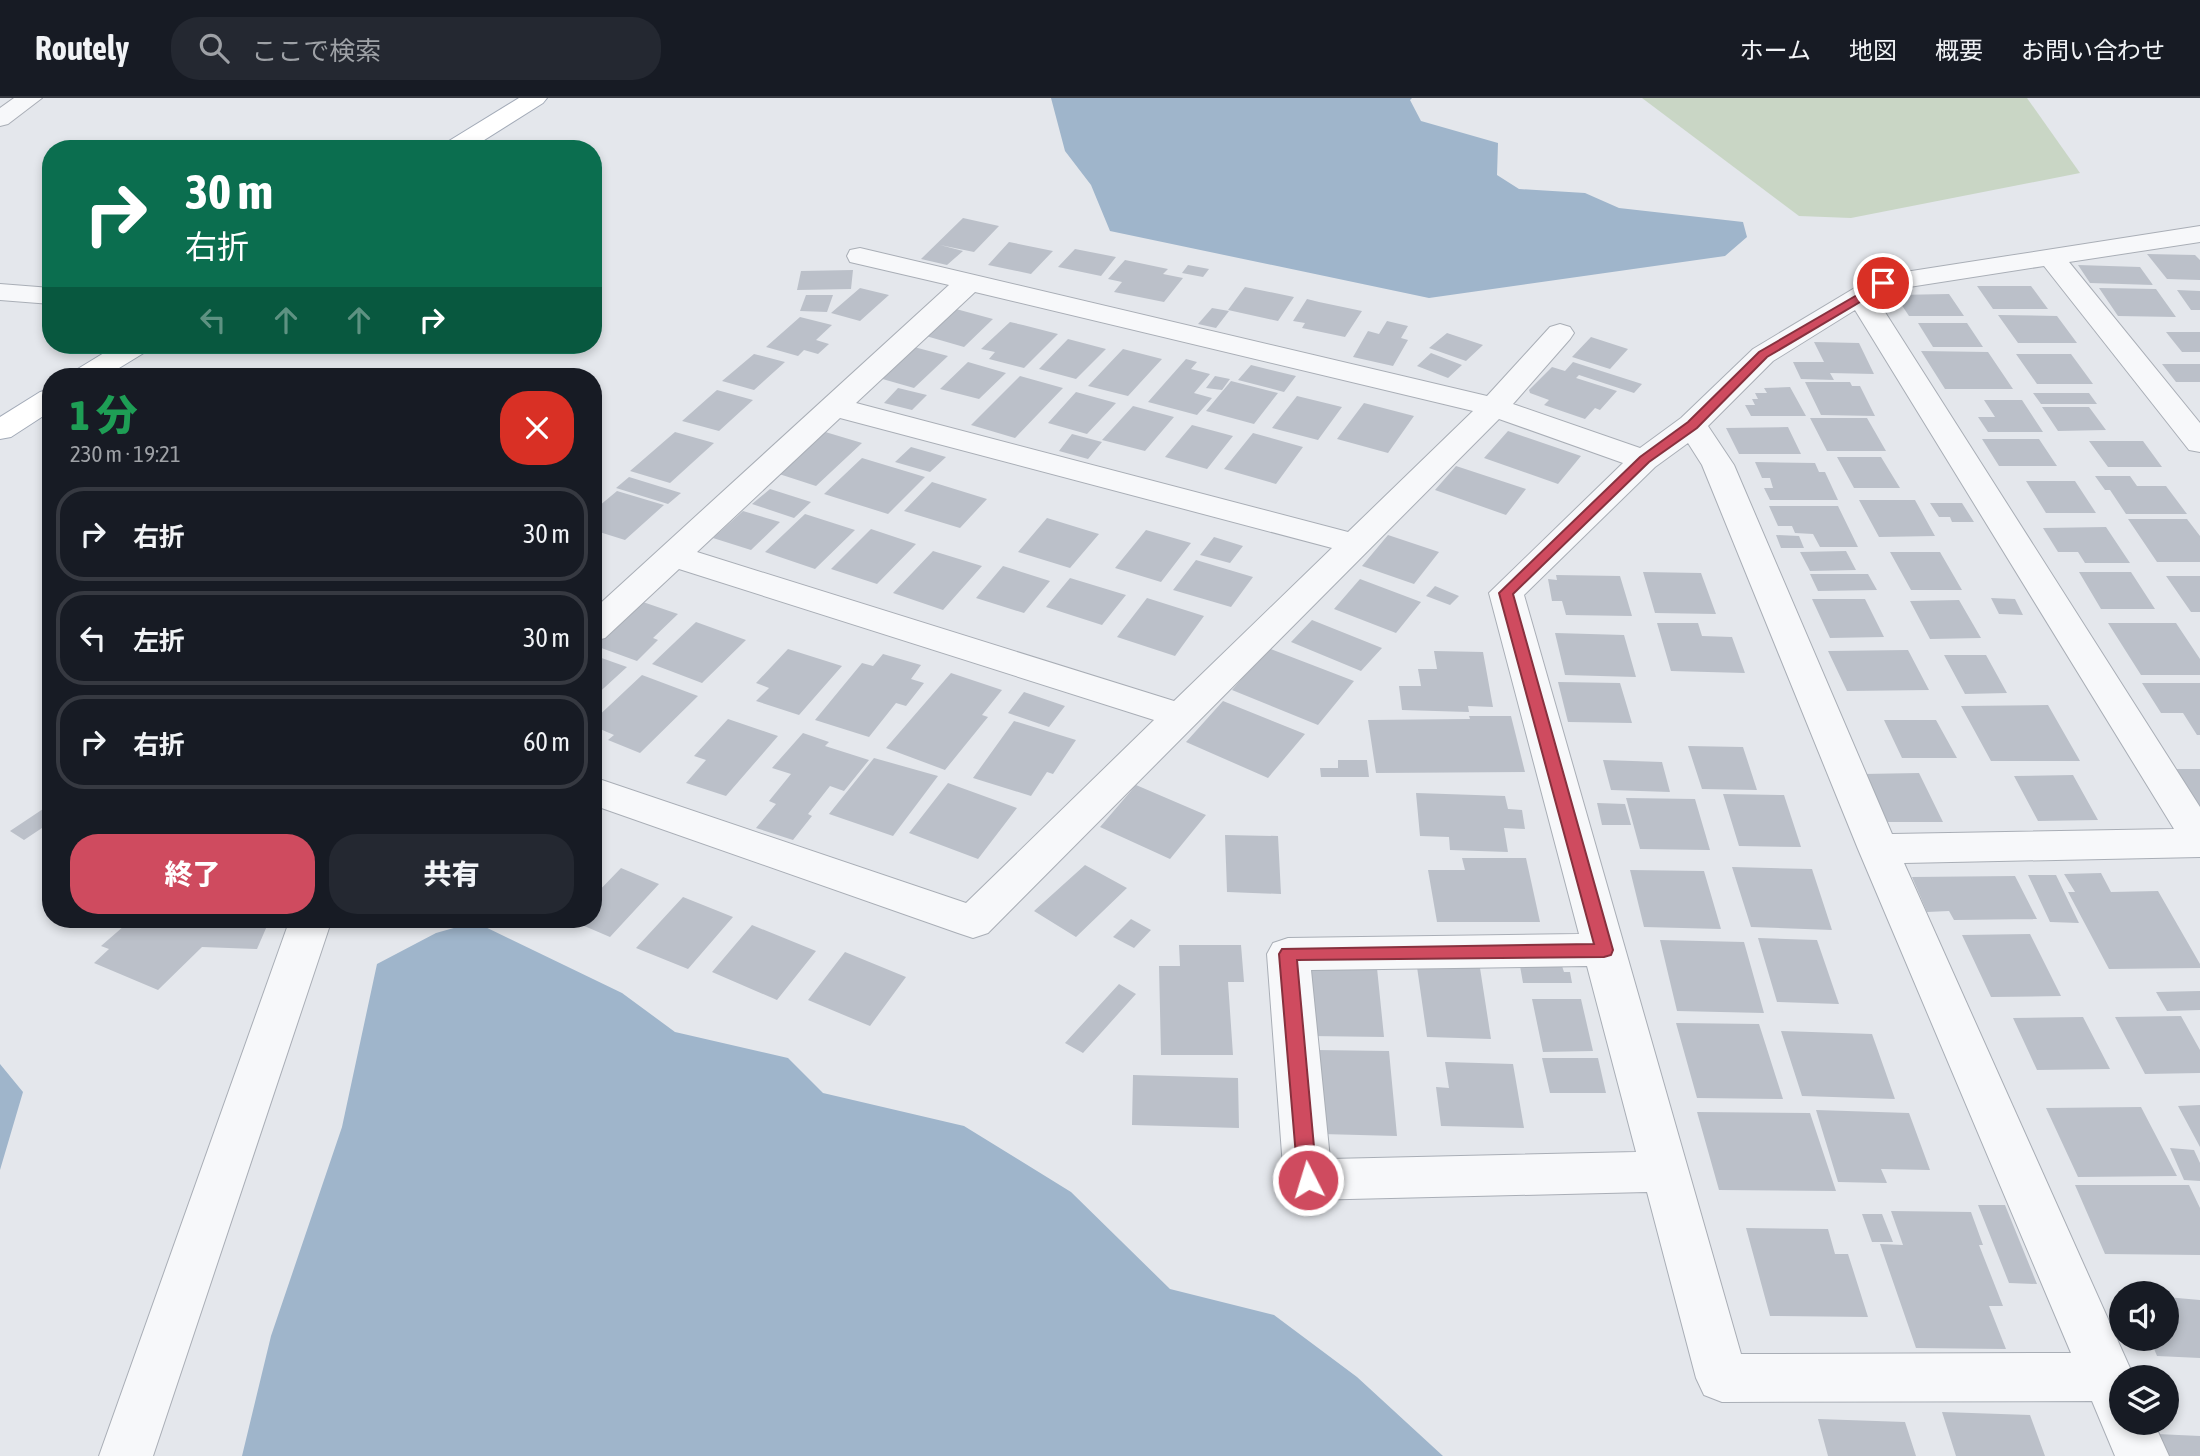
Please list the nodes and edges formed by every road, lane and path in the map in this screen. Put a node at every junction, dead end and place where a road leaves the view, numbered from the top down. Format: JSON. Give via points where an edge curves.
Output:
{"nodes":[{"id":1,"x":30,"y":98,"type":"edge"},
{"id":2,"x":535,"y":98,"type":"edge"},
{"id":3,"x":0,"y":119,"type":"edge"},
{"id":4,"x":467,"y":140,"type":"edge"},
{"id":5,"x":2200,"y":234,"type":"edge"},
{"id":6,"x":860,"y":256,"type":"dead end"},
{"id":7,"x":2051,"y":257,"type":"junction"},
{"id":8,"x":969,"y":282,"type":"junction"},
{"id":9,"x":0,"y":292,"type":"edge"},
{"id":10,"x":42,"y":295,"type":"edge"},
{"id":11,"x":1860,"y":295,"type":"junction"},
{"id":12,"x":1560,"y":333,"type":"dead end"},
{"id":13,"x":122,"y":354,"type":"edge"},
{"id":14,"x":99,"y":368,"type":"edge"},
{"id":15,"x":42,"y":404,"type":"edge"},
{"id":16,"x":835,"y":407,"type":"junction"},
{"id":17,"x":1494,"y":407,"type":"junction"},
{"id":18,"x":1692,"y":425,"type":"junction"},
{"id":19,"x":0,"y":430,"type":"edge"},
{"id":20,"x":2200,"y":443,"type":"edge"},
{"id":21,"x":1644,"y":460,"type":"junction"},
{"id":22,"x":1356,"y":544,"type":"junction"},
{"id":23,"x":673,"y":556,"type":"junction"},
{"id":24,"x":602,"y":622,"type":"edge"},
{"id":25,"x":1181,"y":716,"type":"junction"},
{"id":26,"x":602,"y":793,"type":"edge"},
{"id":27,"x":2200,"y":841,"type":"edge"},
{"id":28,"x":1878,"y":849,"type":"junction"},
{"id":29,"x":308,"y":928,"type":"edge"},
{"id":30,"x":1604,"y":950,"type":"junction"},
{"id":31,"x":1665,"y":1171,"type":"junction"},
{"id":32,"x":2109,"y":1380,"type":"edge"},
{"id":33,"x":2109,"y":1402,"type":"edge"},
{"id":34,"x":2132,"y":1435,"type":"edge"},
{"id":35,"x":126,"y":1456,"type":"edge"},
{"id":36,"x":2141,"y":1456,"type":"edge"}],
"edges":[{"from":1,"to":3,"type":"street"},
{"from":2,"to":4,"type":"main road"},
{"from":5,"to":7,"type":"street"},
{"from":6,"to":8,"type":"street"},
{"from":7,"to":11,"type":"street","via":[[1883,283]]},
{"from":7,"to":20,"type":"street"},
{"from":8,"to":16,"type":"street"},
{"from":8,"to":17,"type":"street"},
{"from":9,"to":10,"type":"street"},
{"from":11,"to":18,"type":"street","via":[[1763,355]]},
{"from":11,"to":27,"type":"street"},
{"from":12,"to":17,"type":"street"},
{"from":13,"to":14,"type":"main road"},
{"from":15,"to":19,"type":"main road"},
{"from":16,"to":22,"type":"street"},
{"from":16,"to":23,"type":"street"},
{"from":17,"to":21,"type":"street"},
{"from":17,"to":22,"type":"street"},
{"from":18,"to":21,"type":"street"},
{"from":18,"to":28,"type":"street","via":[[1718,465]]},
{"from":21,"to":30,"type":"street","via":[[1506,593]]},
{"from":22,"to":25,"type":"street"},
{"from":23,"to":24,"type":"street"},
{"from":23,"to":25,"type":"street"},
{"from":25,"to":26,"type":"street","via":[[973,922]]},
{"from":27,"to":28,"type":"street"},
{"from":28,"to":32,"type":"street"},
{"from":29,"to":35,"type":"street"},
{"from":30,"to":31,"type":"street"},
{"from":30,"to":31,"type":"street","via":[[1288,954],[1308,1180]]},
{"from":31,"to":33,"type":"street","via":[[1722,1378]]},
{"from":34,"to":36,"type":"street"}]}
